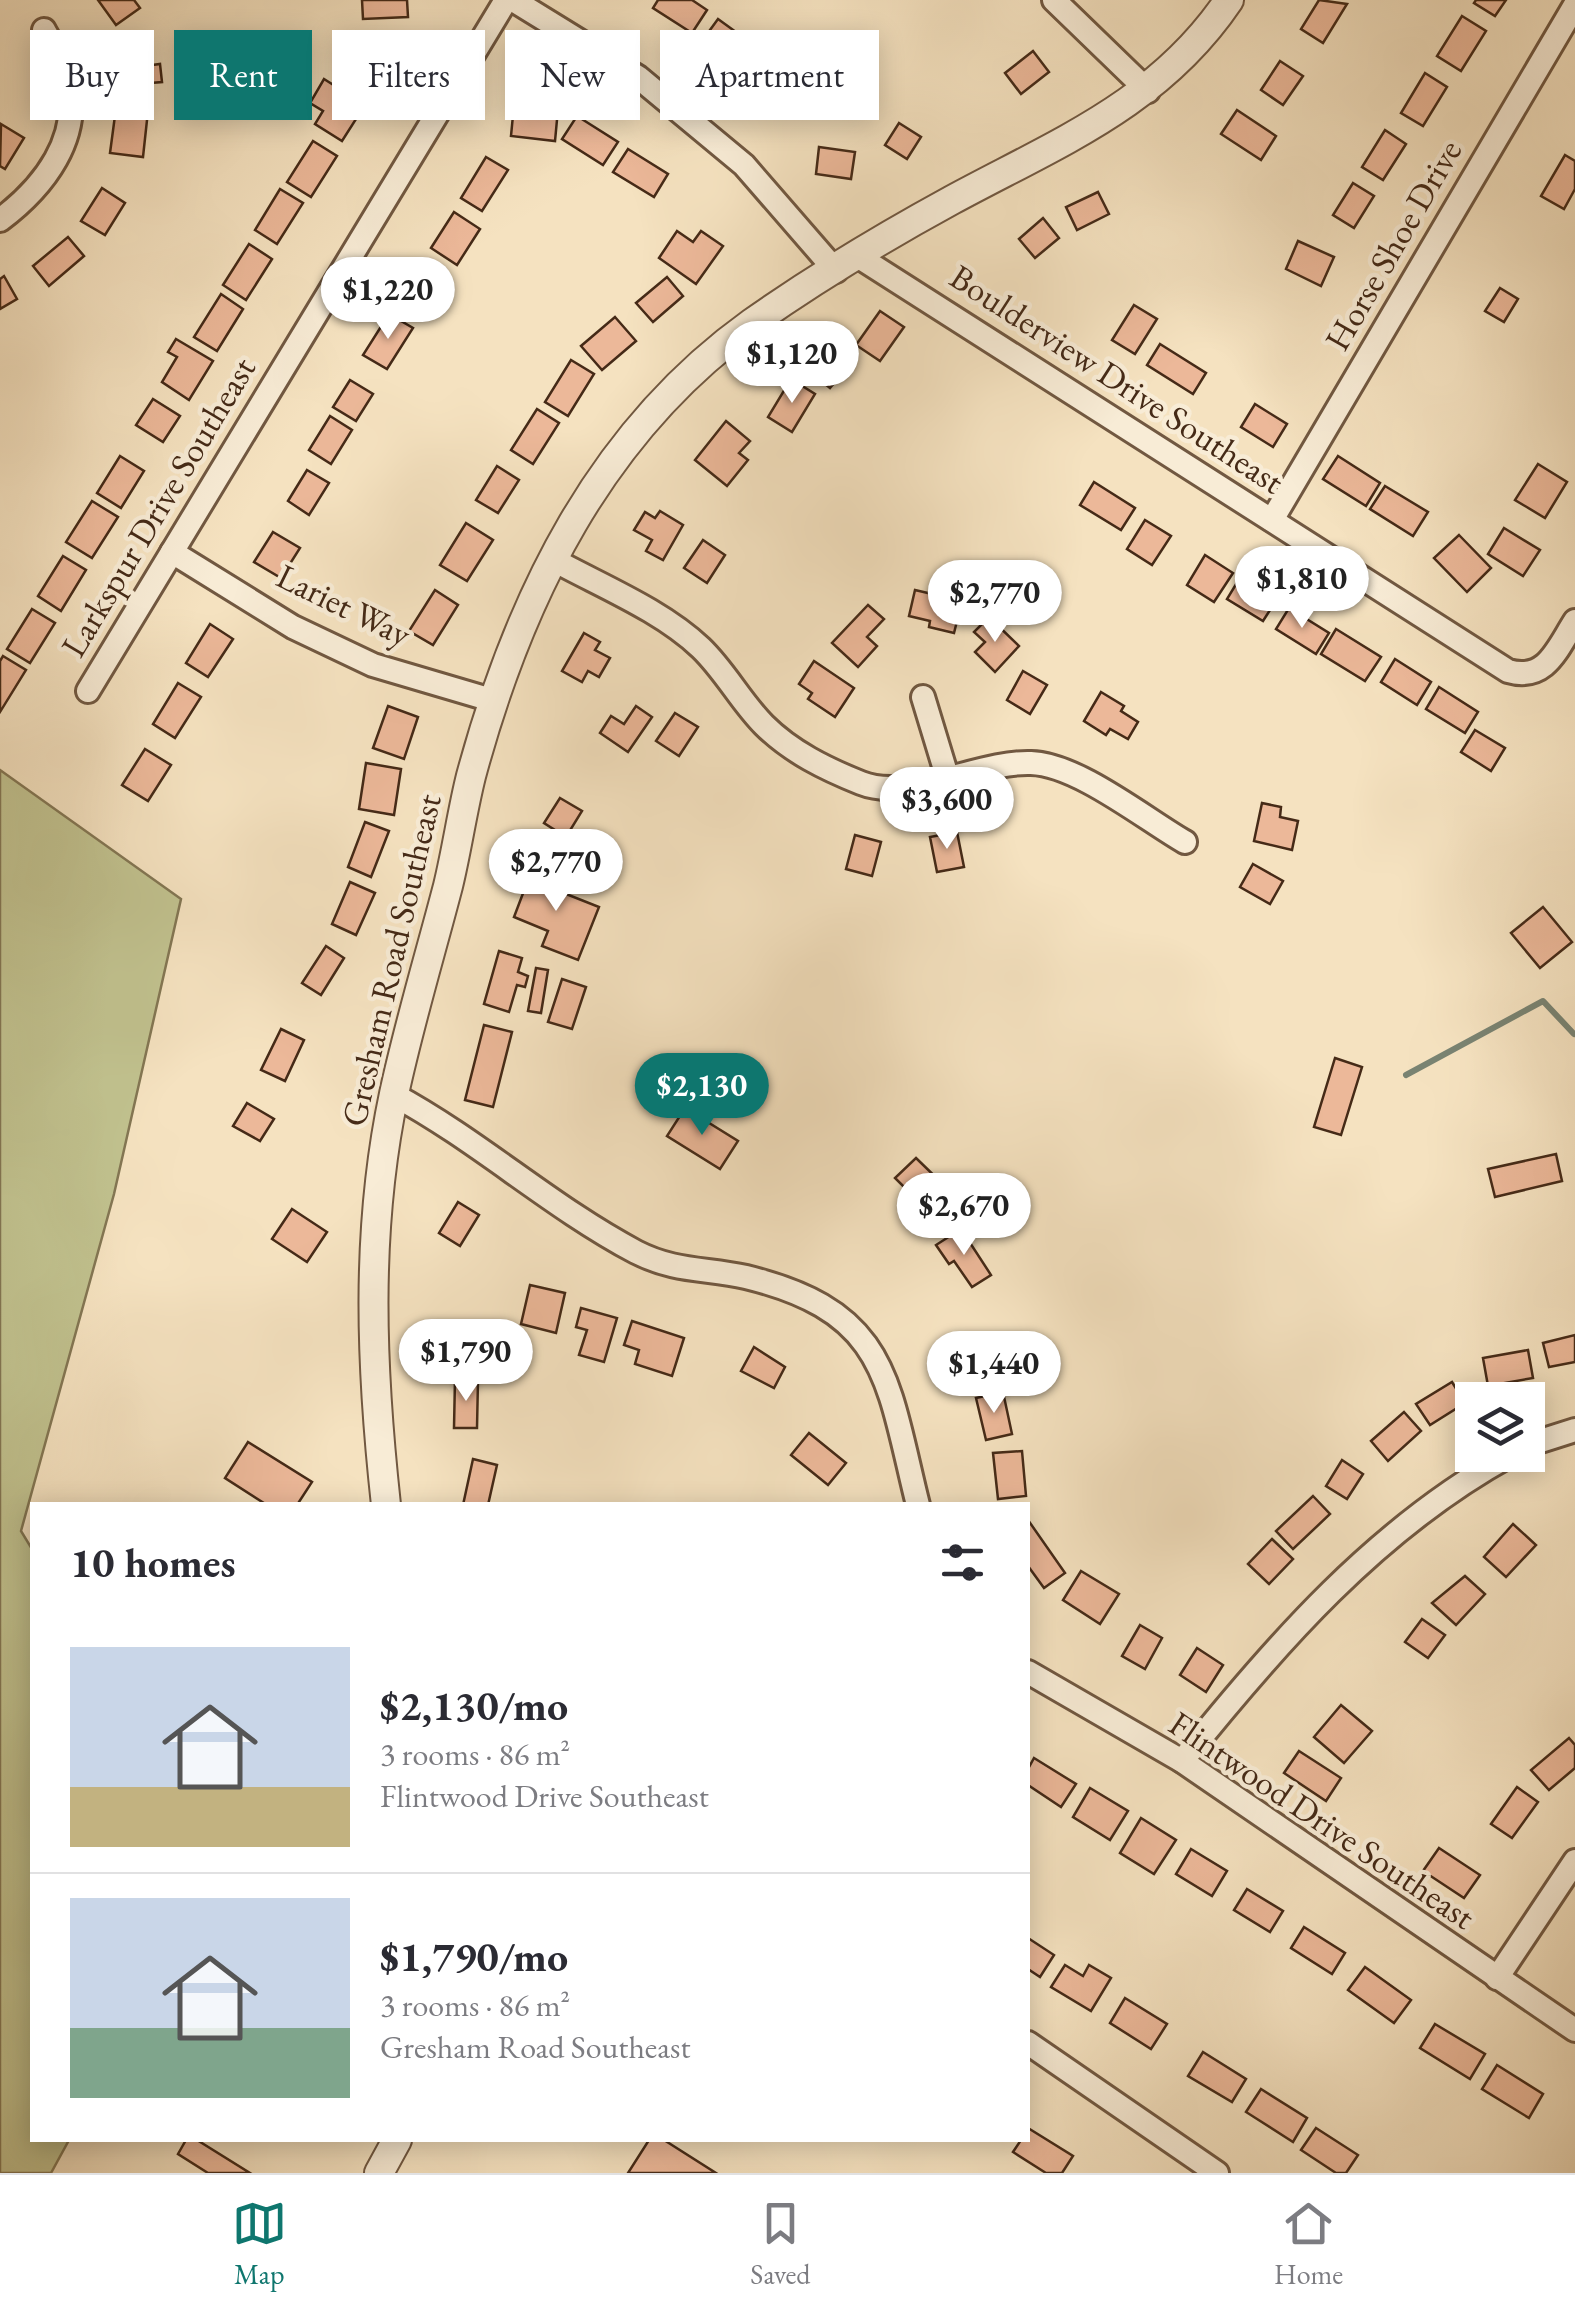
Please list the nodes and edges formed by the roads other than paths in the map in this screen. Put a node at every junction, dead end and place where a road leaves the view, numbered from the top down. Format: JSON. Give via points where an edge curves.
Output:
{"nodes":[{"id":1,"x":510,"y":0,"type":"edge"},
{"id":2,"x":1054,"y":0,"type":"edge"},
{"id":3,"x":1229,"y":0,"type":"edge"},
{"id":4,"x":1575,"y":5,"type":"edge"},
{"id":5,"x":1148,"y":91,"type":"junction"},
{"id":6,"x":68,"y":120,"type":"edge"},
{"id":7,"x":0,"y":220,"type":"edge"},
{"id":8,"x":848,"y":264,"type":"junction"},
{"id":9,"x":1272,"y":520,"type":"junction"},
{"id":10,"x":172,"y":552,"type":"junction"},
{"id":11,"x":552,"y":559,"type":"junction"},
{"id":12,"x":1575,"y":621,"type":"edge"},
{"id":13,"x":88,"y":691,"type":"dead end"},
{"id":14,"x":923,"y":697,"type":"dead end"},
{"id":15,"x":496,"y":701,"type":"junction"},
{"id":16,"x":947,"y":776,"type":"junction"},
{"id":17,"x":1185,"y":842,"type":"dead end"},
{"id":18,"x":394,"y":1095,"type":"junction"},
{"id":19,"x":1575,"y":1430,"type":"edge"},
{"id":20,"x":1545,"y":1440,"type":"edge"},
{"id":21,"x":1484,"y":1472,"type":"edge"},
{"id":22,"x":386,"y":1502,"type":"edge"},
{"id":23,"x":917,"y":1502,"type":"edge"},
{"id":24,"x":1030,"y":1673,"type":"edge"},
{"id":25,"x":1182,"y":1762,"type":"junction"},
{"id":26,"x":1575,"y":1861,"type":"edge"},
{"id":27,"x":1497,"y":1978,"type":"junction"},
{"id":28,"x":1575,"y":2030,"type":"edge"},
{"id":29,"x":1030,"y":2044,"type":"edge"},
{"id":30,"x":396,"y":2142,"type":"edge"},
{"id":31,"x":380,"y":2173,"type":"edge"},
{"id":32,"x":1217,"y":2173,"type":"edge"}],
"edges":[{"from":1,"to":8,"type":"street","name":"Boulderview Drive Southeast","via":[[638,77]]},
{"from":1,"to":10,"type":"street","name":"Larkspur Drive Southeast"},
{"from":2,"to":5,"type":"street"},
{"from":3,"to":5,"type":"street","name":"Gresham Road Southeast"},
{"from":4,"to":9,"type":"street","name":"Horse Shoe Drive"},
{"from":5,"to":8,"type":"street","name":"Gresham Road Southeast"},
{"from":6,"to":7,"type":"street","via":[[59,157],[39,188]]},
{"from":8,"to":9,"type":"street","name":"Boulderview Drive Southeast"},
{"from":8,"to":11,"type":"street","name":"Gresham Road Southeast","via":[[755,321],[668,394],[612,458]]},
{"from":9,"to":12,"type":"street","name":"Boulderview Drive Southeast","via":[[1508,671],[1525,676],[1545,668]]},
{"from":10,"to":13,"type":"street","name":"Larkspur Drive Southeast"},
{"from":10,"to":15,"type":"street","name":"Lariet Way","via":[[340,650]]},
{"from":11,"to":15,"type":"street","name":"Gresham Road Southeast"},
{"from":11,"to":16,"type":"street","via":[[701,648],[764,724],[818,765],[867,786],[913,786]]},
{"from":14,"to":16,"type":"street"},
{"from":15,"to":18,"type":"street","name":"Gresham Road Southeast","via":[[471,776]]},
{"from":16,"to":17,"type":"street","via":[[1036,762],[1079,777]]},
{"from":18,"to":22,"type":"street","name":"Gresham Road Southeast","via":[[375,1234],[372,1319]]},
{"from":18,"to":23,"type":"street","via":[[455,1128],[637,1252],[688,1272],[744,1277],[825,1305],[856,1331],[884,1370]]},
{"from":19,"to":20,"type":"street"},
{"from":21,"to":25,"type":"street","via":[[1358,1567],[1267,1654]]},
{"from":24,"to":25,"type":"street","name":"Flintwood Drive Southeast"},
{"from":25,"to":27,"type":"street","name":"Flintwood Drive Southeast"},
{"from":26,"to":27,"type":"street"},
{"from":27,"to":28,"type":"street","name":"Flintwood Drive Southeast"},
{"from":29,"to":32,"type":"street"},
{"from":30,"to":31,"type":"street"}]}
